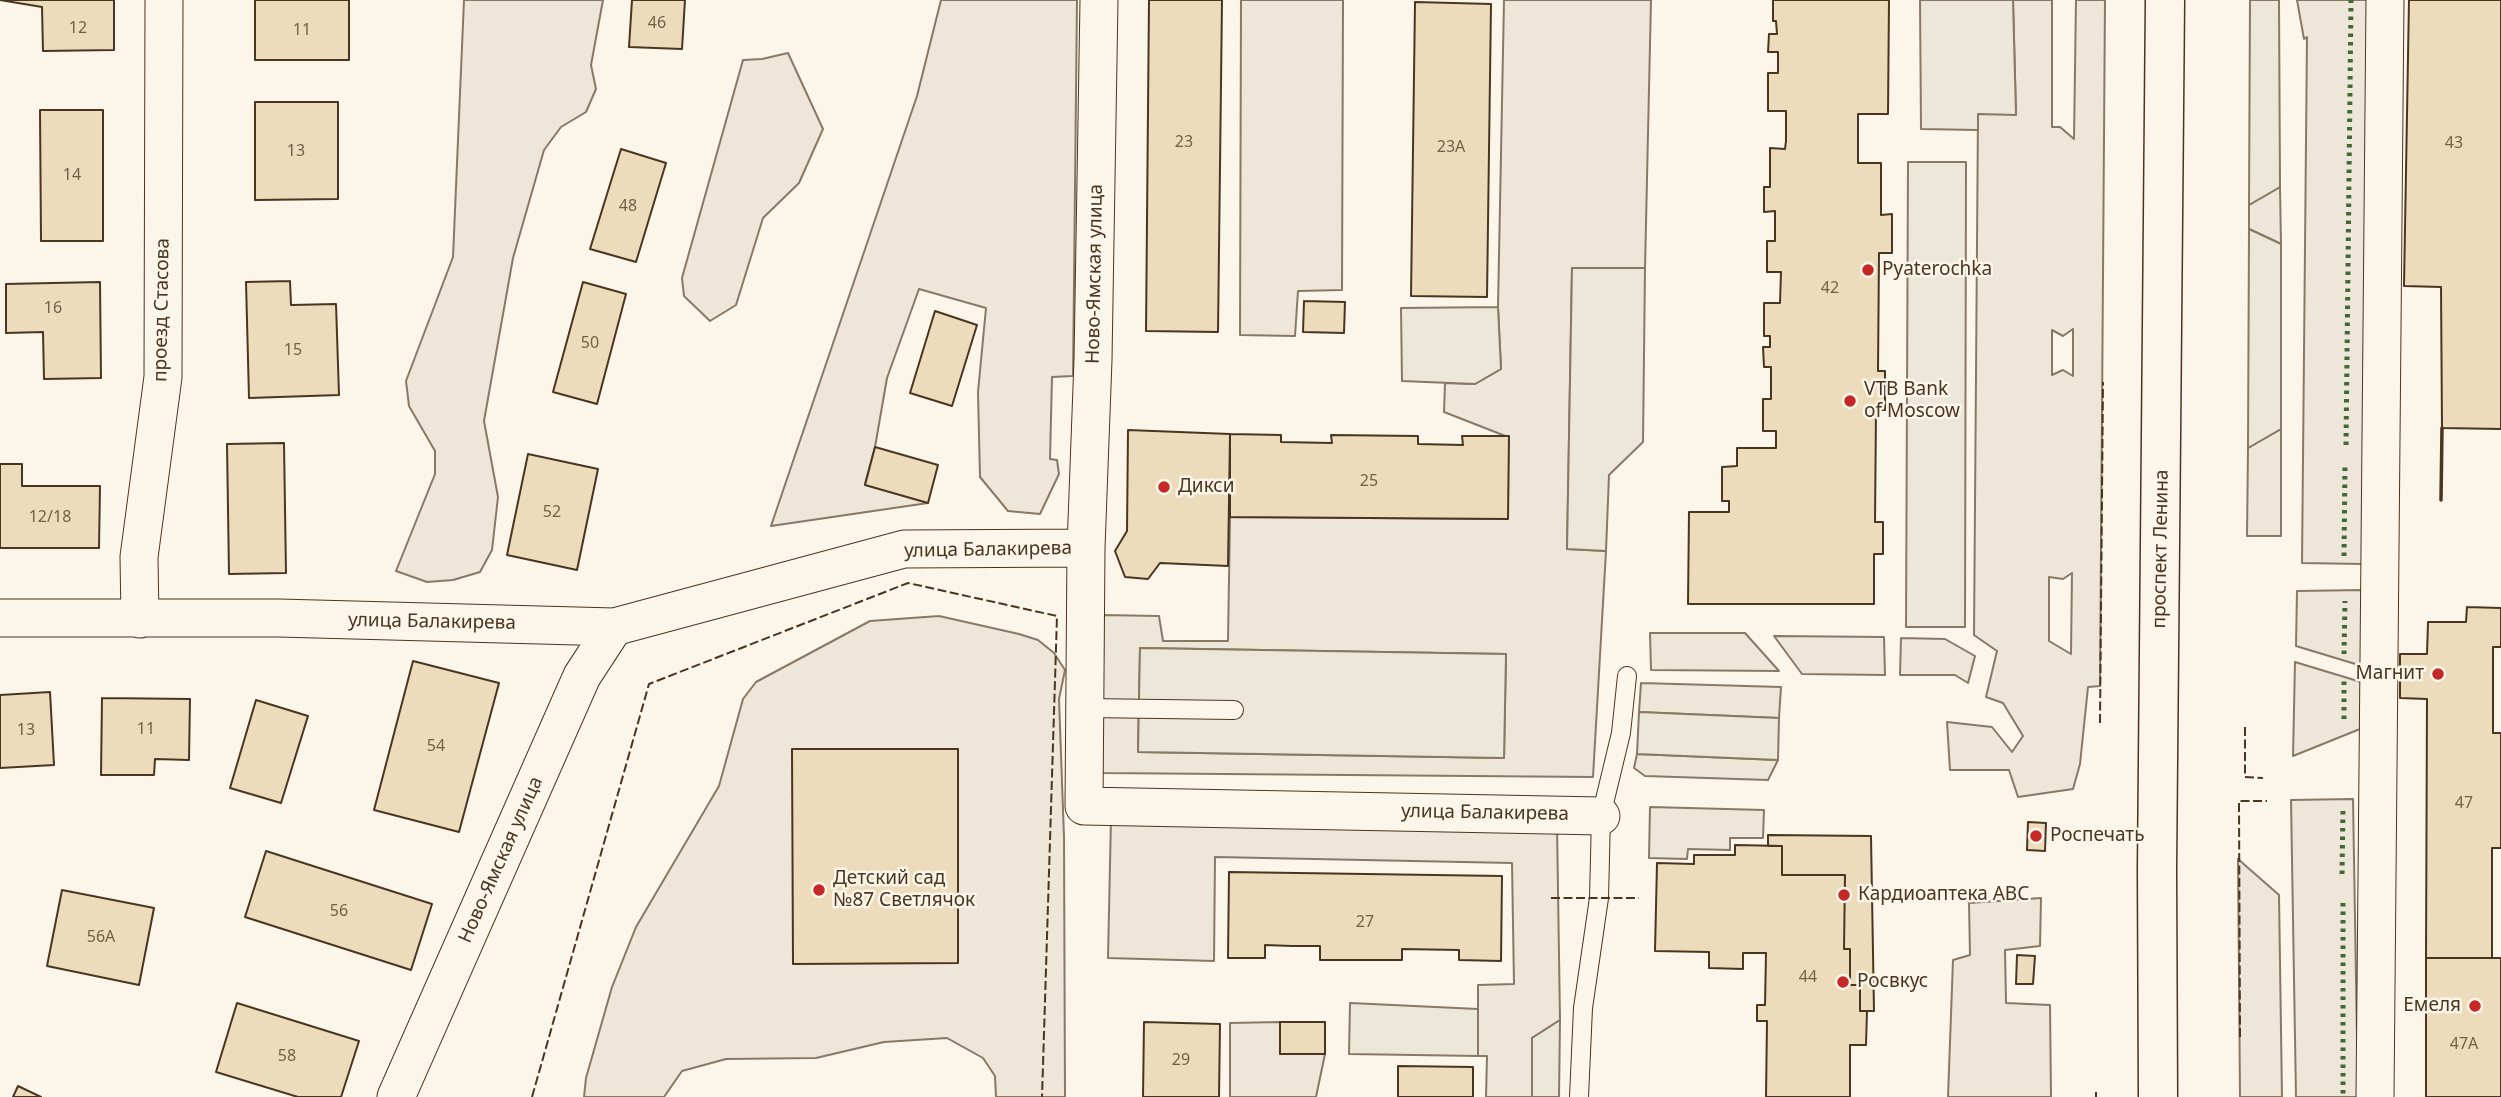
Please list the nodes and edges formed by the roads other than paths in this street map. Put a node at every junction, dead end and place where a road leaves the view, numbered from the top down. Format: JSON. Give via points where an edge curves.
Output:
{"nodes":[{"id":1,"x":164,"y":0,"type":"edge"},
{"id":2,"x":1099,"y":0,"type":"edge"},
{"id":3,"x":2165,"y":0,"type":"edge"},
{"id":4,"x":2385,"y":0,"type":"edge"},
{"id":5,"x":1086,"y":548,"type":"junction"},
{"id":6,"x":0,"y":618,"type":"edge"},
{"id":7,"x":139,"y":619,"type":"junction"},
{"id":8,"x":614,"y":627,"type":"junction"},
{"id":9,"x":1627,"y":676,"type":"dead end"},
{"id":10,"x":1086,"y":708,"type":"junction"},
{"id":11,"x":1234,"y":710,"type":"dead end"},
{"id":12,"x":1601,"y":816,"type":"junction"},
{"id":13,"x":396,"y":1097,"type":"edge"},
{"id":14,"x":1579,"y":1097,"type":"edge"},
{"id":15,"x":2158,"y":1097,"type":"edge"},
{"id":16,"x":2375,"y":1097,"type":"edge"}],
"edges":[{"from":1,"to":7,"type":"street","name":"проезд Стасова","via":[[163,377],[139,557]]},
{"from":2,"to":5,"type":"street","name":"Ново-Ямская улица"},
{"from":3,"to":15,"type":"main road","name":"проспект Ленина"},
{"from":4,"to":16,"type":"street"},
{"from":5,"to":8,"type":"street","name":"улица Балакирева","via":[[904,548]]},
{"from":5,"to":10,"type":"street","name":"улица Балакирева"},
{"from":6,"to":7,"type":"street","name":"улица Балакирева"},
{"from":7,"to":8,"type":"street","name":"улица Балакирева"},
{"from":8,"to":13,"type":"street","name":"Ново-Ямская улица","via":[[582,676]]},
{"from":9,"to":12,"type":"lane","via":[[1621,733]]},
{"from":10,"to":11,"type":"lane"},
{"from":10,"to":12,"type":"street","name":"улица Балакирева","via":[[1084,806]]},
{"from":12,"to":14,"type":"lane","via":[[1599,898],[1583,1008]]}]}
